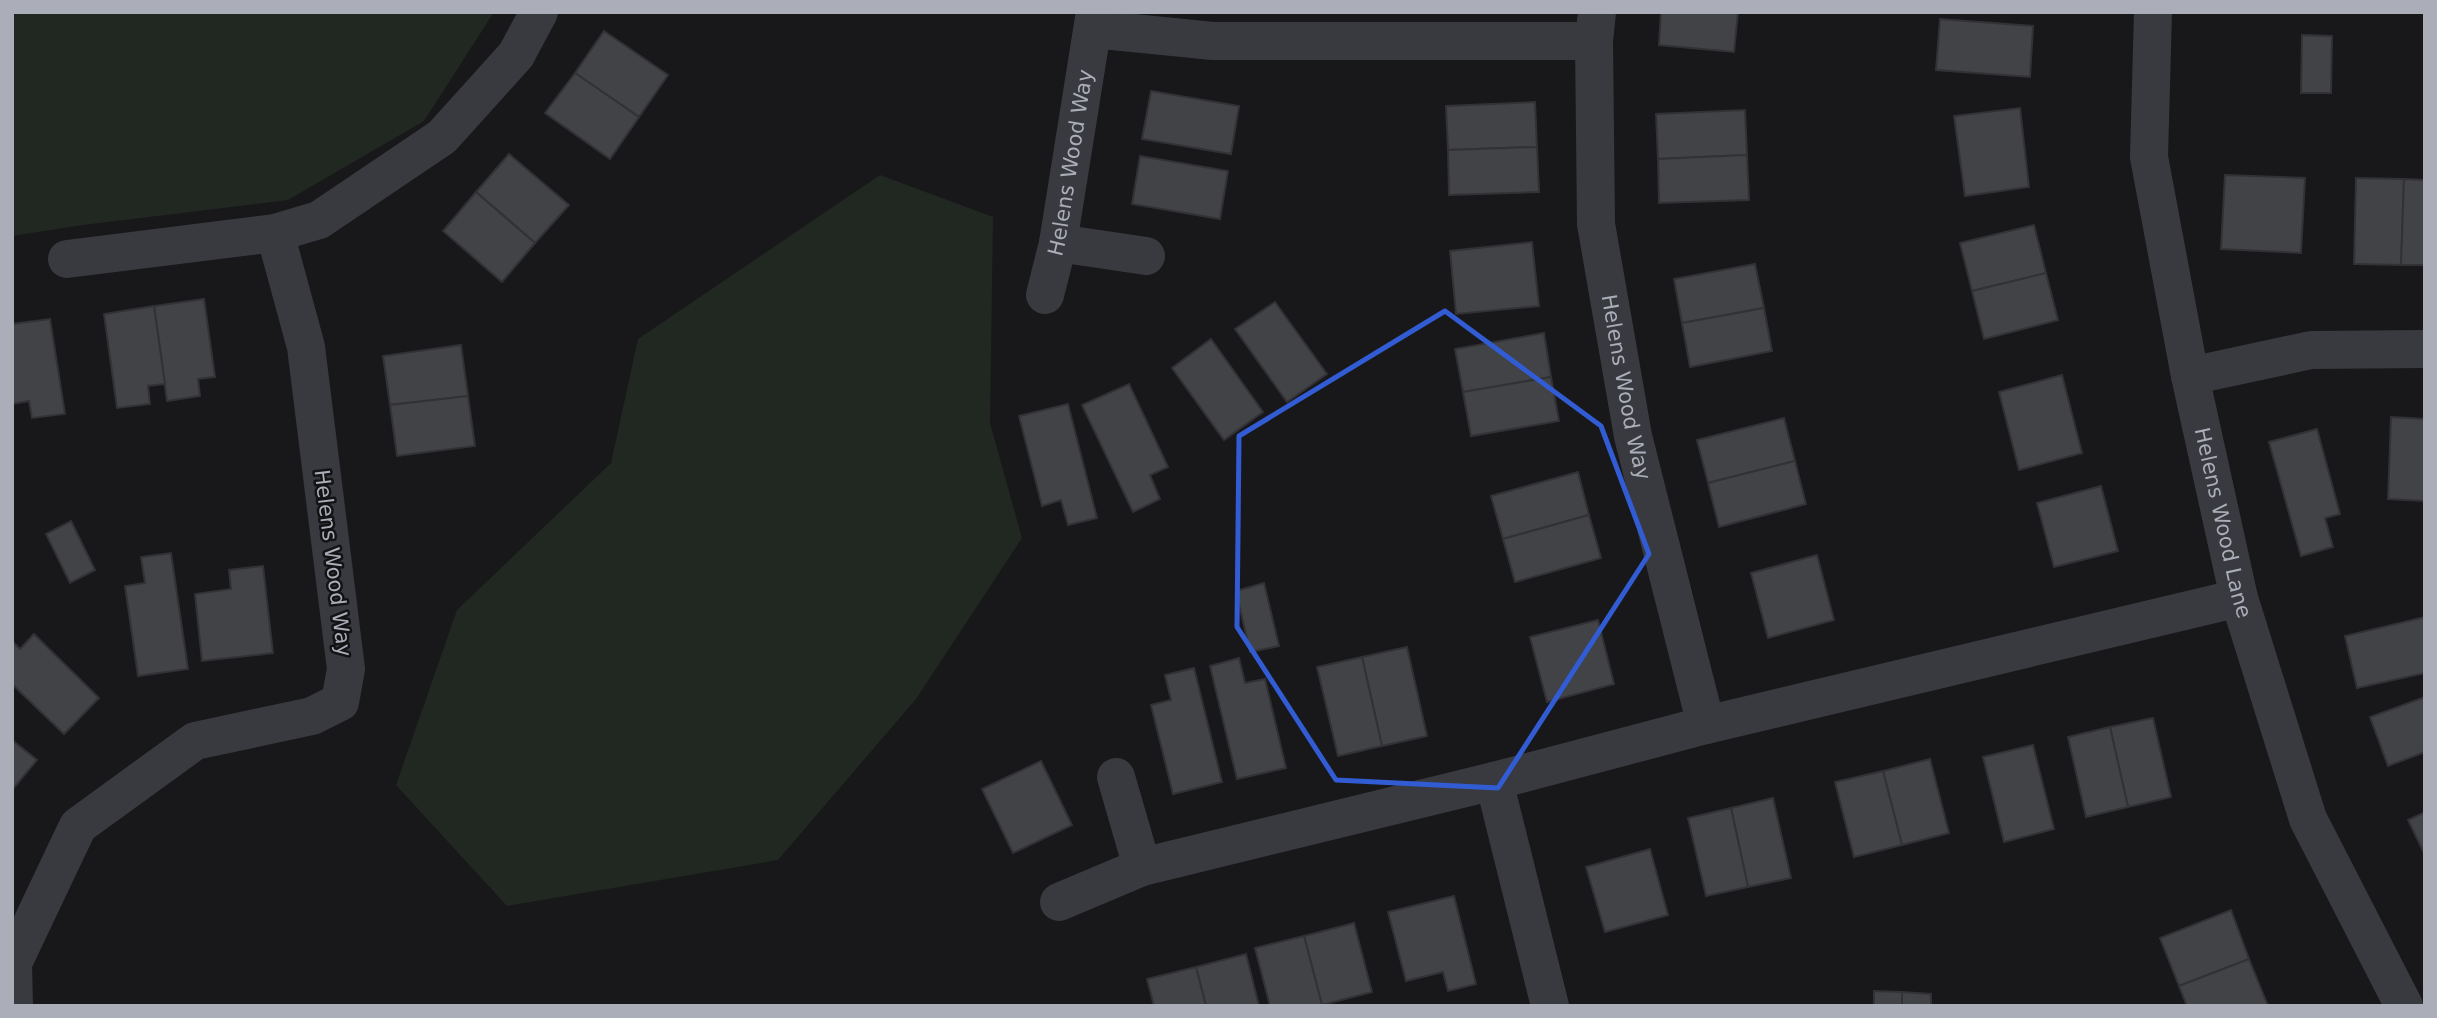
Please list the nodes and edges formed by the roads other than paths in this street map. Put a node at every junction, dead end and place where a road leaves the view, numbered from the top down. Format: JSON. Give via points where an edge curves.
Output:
{"nodes":[{"id":1,"x":539,"y":12,"type":"edge"},
{"id":2,"x":2153,"y":12,"type":"edge"},
{"id":3,"x":1094,"y":20,"type":"edge"},
{"id":4,"x":1595,"y":27,"type":"edge"},
{"id":5,"x":275,"y":233,"type":"junction"},
{"id":6,"x":1058,"y":243,"type":"junction"},
{"id":7,"x":1146,"y":256,"type":"dead end"},
{"id":8,"x":66,"y":258,"type":"dead end"},
{"id":9,"x":1045,"y":295,"type":"dead end"},
{"id":10,"x":2425,"y":349,"type":"edge"},
{"id":11,"x":2190,"y":376,"type":"junction"},
{"id":12,"x":2239,"y":598,"type":"junction"},
{"id":13,"x":1706,"y":725,"type":"junction"},
{"id":14,"x":1116,"y":778,"type":"dead end"},
{"id":15,"x":1494,"y":780,"type":"junction"},
{"id":16,"x":1142,"y":867,"type":"junction"},
{"id":17,"x":1059,"y":902,"type":"dead end"},
{"id":18,"x":14,"y":1006,"type":"edge"},
{"id":19,"x":1550,"y":1006,"type":"edge"},
{"id":20,"x":2404,"y":1006,"type":"edge"}],
"edges":[{"from":1,"to":5,"type":"street","via":[[516,55],[442,137],[319,220]]},
{"from":2,"to":11,"type":"street","name":"Helens Wood Lane","via":[[2149,157]]},
{"from":3,"to":4,"type":"street","name":"Helens Wood Way","via":[[1213,41]]},
{"from":3,"to":6,"type":"street","name":"Helens Wood Way"},
{"from":4,"to":13,"type":"street","name":"Helens Wood Way","via":[[1596,224],[1633,436]]},
{"from":5,"to":8,"type":"street"},
{"from":5,"to":18,"type":"street","name":"Helens Wood Way","via":[[306,347],[346,669],[340,702],[312,716],[195,741],[78,826],[13,962]]},
{"from":6,"to":7,"type":"street"},
{"from":6,"to":9,"type":"street","name":"Helens Wood Way"},
{"from":10,"to":11,"type":"street","via":[[2311,350]]},
{"from":11,"to":12,"type":"street","name":"Helens Wood Lane"},
{"from":12,"to":13,"type":"street"},
{"from":12,"to":20,"type":"street","name":"Helens Wood Lane","via":[[2308,819]]},
{"from":13,"to":15,"type":"street"},
{"from":14,"to":16,"type":"street"},
{"from":15,"to":16,"type":"street"},
{"from":15,"to":19,"type":"street"},
{"from":16,"to":17,"type":"street"}]}
